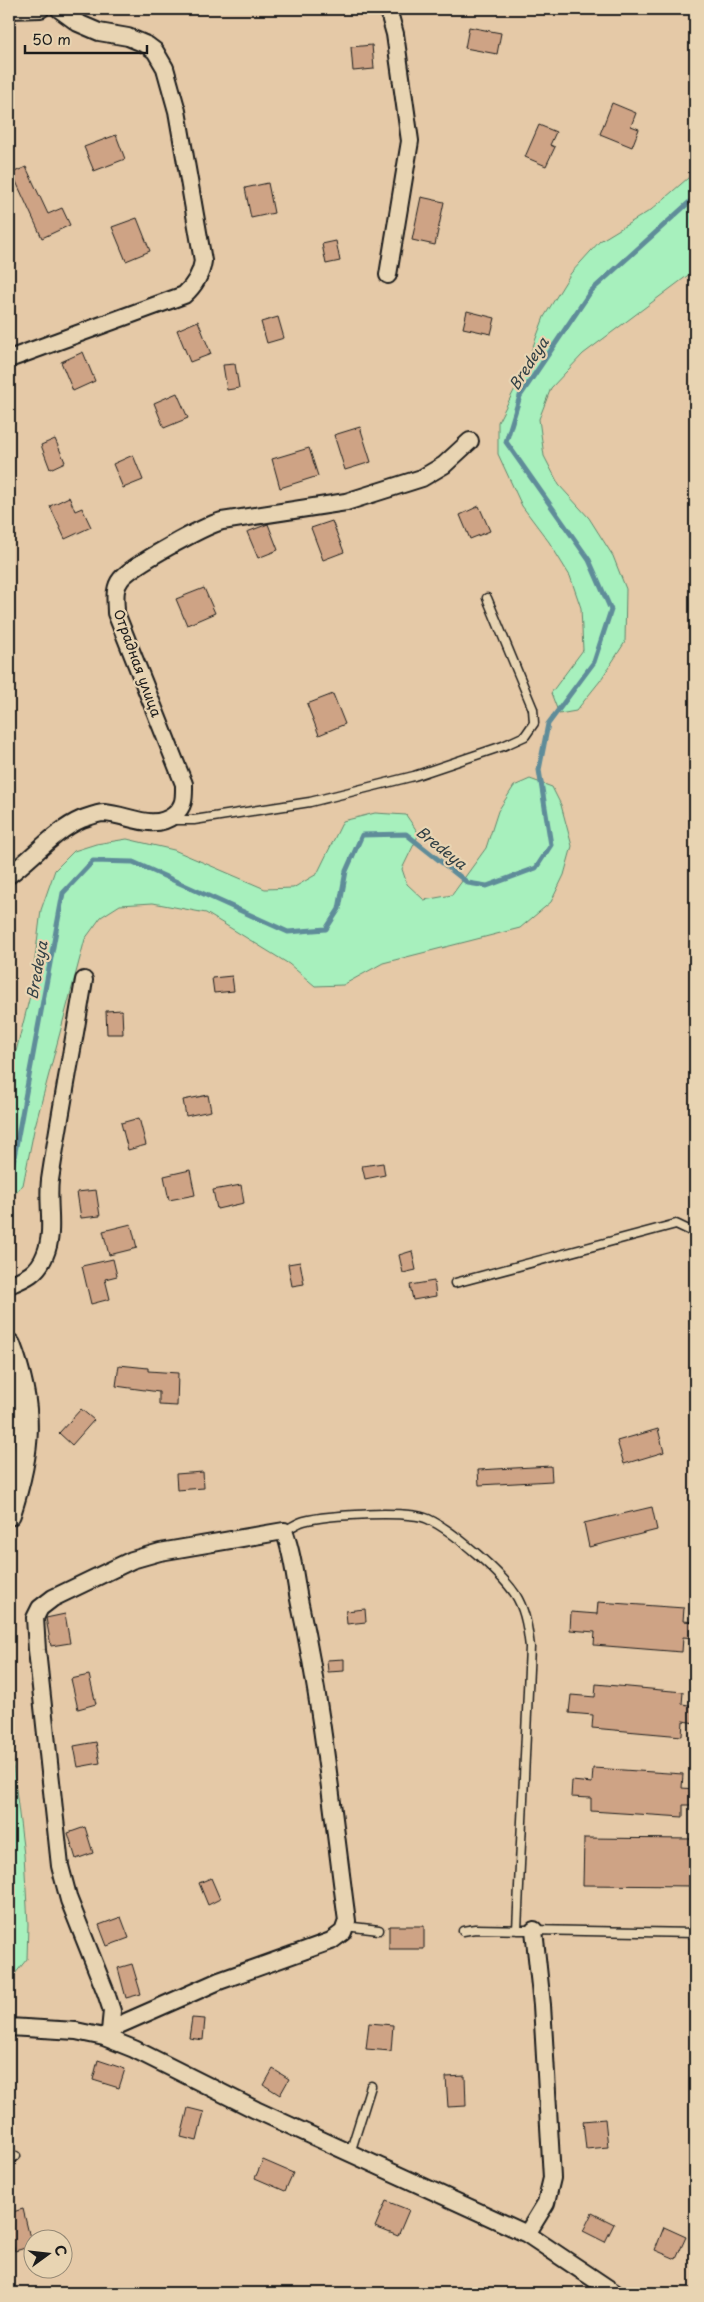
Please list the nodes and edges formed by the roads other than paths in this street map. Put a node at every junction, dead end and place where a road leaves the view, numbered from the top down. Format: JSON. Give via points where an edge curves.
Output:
{"nodes":[{"id":1,"x":41,"y":9,"type":"edge"},
{"id":2,"x":59,"y":9,"type":"edge"},
{"id":3,"x":388,"y":9,"type":"edge"},
{"id":4,"x":9,"y":10,"type":"edge"},
{"id":5,"x":388,"y":275,"type":"dead end"},
{"id":6,"x":9,"y":359,"type":"edge"},
{"id":7,"x":470,"y":441,"type":"dead end"},
{"id":8,"x":487,"y":598,"type":"dead end"},
{"id":9,"x":168,"y":820,"type":"junction"},
{"id":10,"x":9,"y":875,"type":"edge"},
{"id":11,"x":84,"y":980,"type":"dead end"},
{"id":12,"x":695,"y":1233,"type":"edge"},
{"id":13,"x":455,"y":1282,"type":"dead end"},
{"id":14,"x":9,"y":1286,"type":"edge"},
{"id":15,"x":9,"y":1344,"type":"edge"},
{"id":16,"x":9,"y":1514,"type":"edge"},
{"id":17,"x":284,"y":1531,"type":"junction"},
{"id":18,"x":345,"y":1926,"type":"junction"},
{"id":19,"x":379,"y":1930,"type":"dead end"},
{"id":20,"x":517,"y":1930,"type":"junction"},
{"id":21,"x":534,"y":1930,"type":"junction"},
{"id":22,"x":463,"y":1931,"type":"dead end"},
{"id":23,"x":695,"y":1933,"type":"edge"},
{"id":24,"x":9,"y":2027,"type":"edge"},
{"id":25,"x":107,"y":2034,"type":"junction"},
{"id":26,"x":371,"y":2086,"type":"dead end"},
{"id":27,"x":350,"y":2153,"type":"junction"},
{"id":28,"x":527,"y":2234,"type":"junction"},
{"id":29,"x":615,"y":2293,"type":"edge"}],
"edges":[{"from":1,"to":4,"type":"street"},
{"from":2,"to":6,"type":"street","via":[[78,23],[100,32],[128,37],[147,45],[165,68],[178,120],[203,261],[202,271],[184,295]]},
{"from":3,"to":5,"type":"street","via":[[395,34],[410,141]]},
{"from":7,"to":9,"type":"street","name":"Отрадная улица","via":[[444,465],[422,478],[346,502],[207,525],[133,568],[121,579],[115,592],[116,613],[184,784],[180,810]]},
{"from":8,"to":9,"type":"lane","via":[[533,709],[534,723],[525,736],[461,762],[310,802],[194,820]]},
{"from":9,"to":10,"type":"street","via":[[150,823],[103,813],[81,820],[56,835]]},
{"from":11,"to":14,"type":"street","via":[[50,1182],[47,1252],[32,1275]]},
{"from":12,"to":13,"type":"lane","via":[[676,1224]]},
{"from":15,"to":16,"type":"main road","via":[[24,1402],[26,1434],[23,1467]]},
{"from":17,"to":18,"type":"street","via":[[311,1654],[347,1921]]},
{"from":17,"to":20,"type":"lane","via":[[318,1518],[402,1514],[426,1518],[444,1528],[502,1577],[518,1599],[530,1647]]},
{"from":17,"to":25,"type":"street","via":[[160,1552],[132,1560],[53,1598],[40,1608],[35,1618],[60,1866],[69,1900],[112,2011]]},
{"from":18,"to":19,"type":"lane"},
{"from":18,"to":25,"type":"street","via":[[343,1932],[331,1941],[219,1981],[119,2025]]},
{"from":20,"to":21,"type":"lane"},
{"from":20,"to":22,"type":"lane"},
{"from":21,"to":23,"type":"lane"},
{"from":21,"to":28,"type":"street","via":[[542,2005],[552,2178],[546,2203]]},
{"from":24,"to":25,"type":"street"},
{"from":25,"to":27,"type":"street","via":[[256,2110]]},
{"from":26,"to":27,"type":"lane"},
{"from":27,"to":28,"type":"street"},
{"from":28,"to":29,"type":"street"}]}
